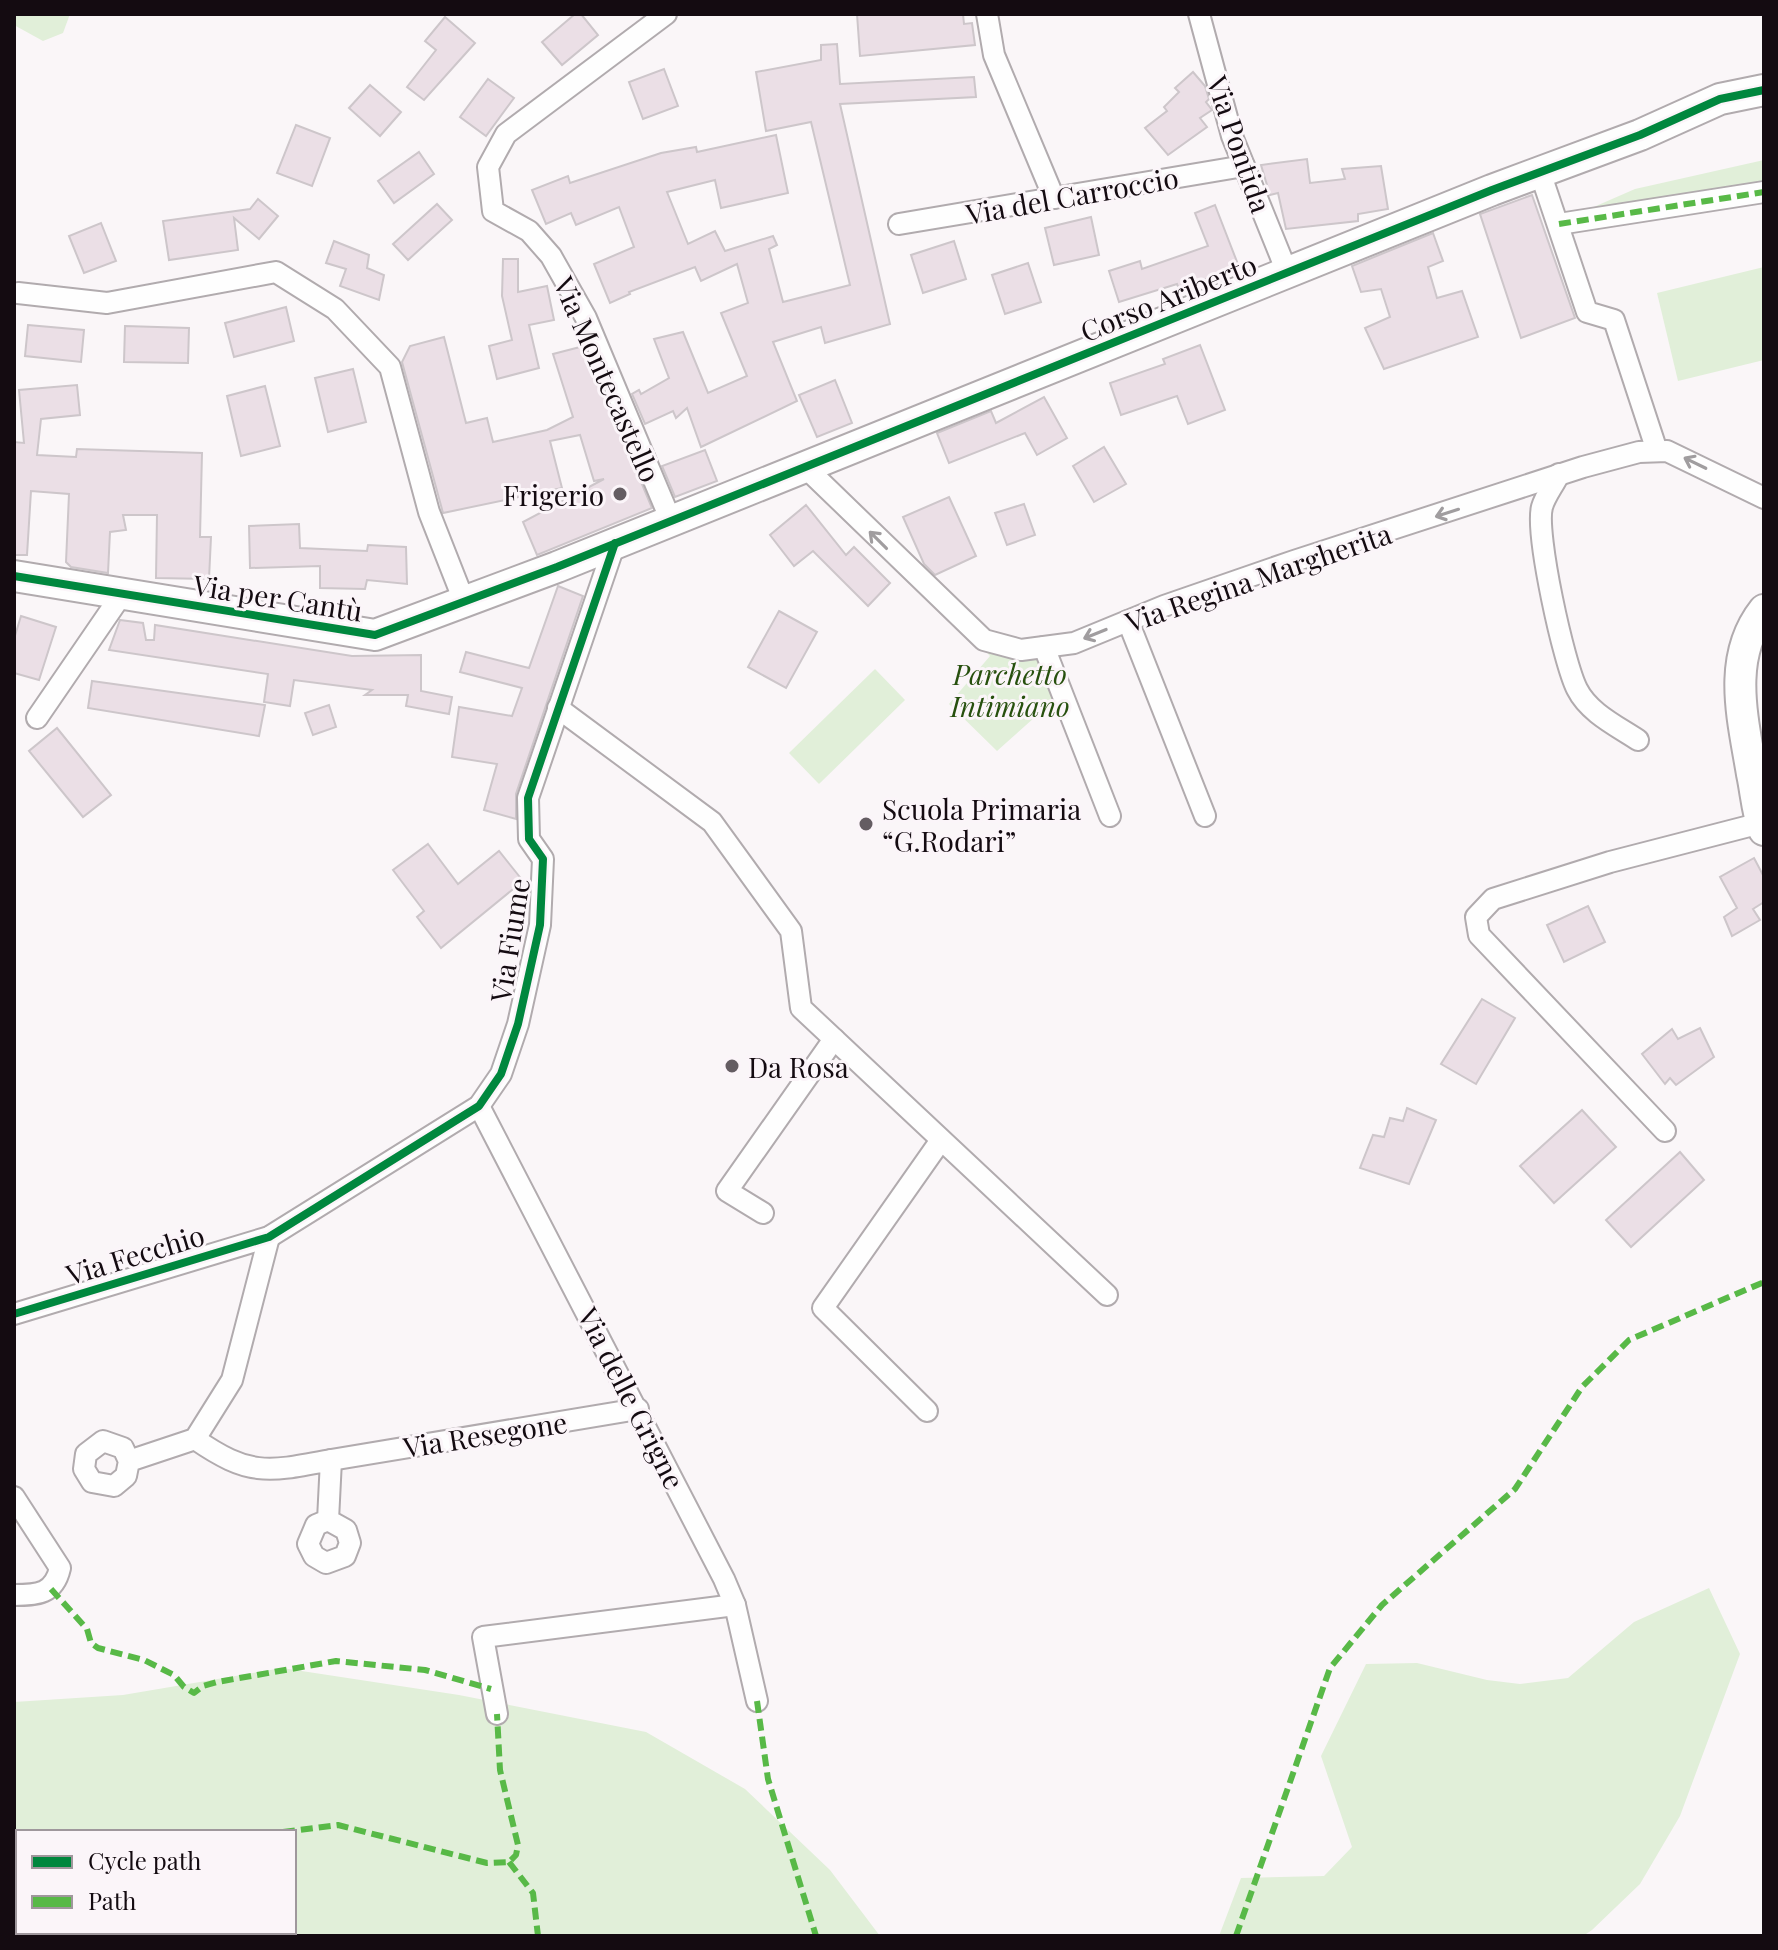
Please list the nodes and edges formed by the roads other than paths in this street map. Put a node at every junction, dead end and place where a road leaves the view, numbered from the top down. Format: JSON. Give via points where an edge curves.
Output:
{"nodes":[{"id":1,"x":666,"y":14,"type":"edge"},
{"id":2,"x":987,"y":14,"type":"edge"},
{"id":3,"x":1199,"y":14,"type":"edge"},
{"id":4,"x":1755,"y":97,"type":"edge"},
{"id":5,"x":1244,"y":166,"type":"junction"},
{"id":6,"x":1540,"y":172,"type":"junction"},
{"id":7,"x":1764,"y":192,"type":"edge"},
{"id":8,"x":1054,"y":198,"type":"junction"},
{"id":9,"x":899,"y":224,"type":"dead end"},
{"id":10,"x":1559,"y":224,"type":"junction"},
{"id":11,"x":1287,"y":272,"type":"junction"},
{"id":12,"x":18,"y":293,"type":"dead end"},
{"id":13,"x":1657,"y":451,"type":"junction"},
{"id":14,"x":805,"y":467,"type":"junction"},
{"id":15,"x":1559,"y":474,"type":"junction"},
{"id":16,"x":1764,"y":498,"type":"edge"},
{"id":17,"x":671,"y":521,"type":"junction"},
{"id":18,"x":615,"y":543,"type":"junction"},
{"id":19,"x":14,"y":576,"type":"edge"},
{"id":20,"x":122,"y":594,"type":"junction"},
{"id":21,"x":464,"y":601,"type":"junction"},
{"id":22,"x":1764,"y":610,"type":"edge"},
{"id":23,"x":1128,"y":621,"type":"junction"},
{"id":24,"x":1044,"y":647,"type":"junction"},
{"id":25,"x":558,"y":708,"type":"junction"},
{"id":26,"x":37,"y":718,"type":"dead end"},
{"id":27,"x":1638,"y":740,"type":"dead end"},
{"id":28,"x":1110,"y":816,"type":"dead end"},
{"id":29,"x":1205,"y":816,"type":"dead end"},
{"id":30,"x":1763,"y":826,"type":"edge"},
{"id":31,"x":834,"y":1039,"type":"junction"},
{"id":32,"x":479,"y":1106,"type":"junction"},
{"id":33,"x":1665,"y":1131,"type":"dead end"},
{"id":34,"x":941,"y":1140,"type":"junction"},
{"id":35,"x":763,"y":1213,"type":"dead end"},
{"id":36,"x":269,"y":1237,"type":"junction"},
{"id":37,"x":1107,"y":1295,"type":"dead end"},
{"id":38,"x":14,"y":1314,"type":"edge"},
{"id":39,"x":638,"y":1409,"type":"junction"},
{"id":40,"x":927,"y":1411,"type":"dead end"},
{"id":41,"x":195,"y":1439,"type":"junction"},
{"id":42,"x":331,"y":1460,"type":"junction"},
{"id":43,"x":129,"y":1461,"type":"dead end"},
{"id":44,"x":14,"y":1497,"type":"edge"},
{"id":45,"x":328,"y":1520,"type":"dead end"},
{"id":46,"x":14,"y":1595,"type":"edge"},
{"id":47,"x":735,"y":1605,"type":"junction"},
{"id":48,"x":757,"y":1701,"type":"dead end"},
{"id":49,"x":497,"y":1714,"type":"dead end"}],
"edges":[{"from":1,"to":17,"type":"street","name":"Via Montecastello","via":[[506,134],[488,167],[493,211],[529,231],[551,256],[586,318]]},
{"from":2,"to":8,"type":"street","via":[[994,55]]},
{"from":3,"to":5,"type":"street","name":"Via Pontida"},
{"from":4,"to":6,"type":"street","name":"Corso Ariberto"},
{"from":5,"to":8,"type":"street","name":"Via del Carroccio"},
{"from":5,"to":11,"type":"street","name":"Via Pontida"},
{"from":6,"to":10,"type":"street"},
{"from":6,"to":11,"type":"street","name":"Corso Ariberto"},
{"from":7,"to":10,"type":"street"},
{"from":8,"to":9,"type":"street","name":"Via del Carroccio"},
{"from":10,"to":13,"type":"street","via":[[1587,312],[1614,320]]},
{"from":11,"to":14,"type":"street","name":"Corso Ariberto"},
{"from":12,"to":21,"type":"street","via":[[107,303],[276,272],[335,309],[390,367],[429,512]]},
{"from":13,"to":15,"type":"street","name":"Via Regina Margherita"},
{"from":16,"to":13,"type":"street","name":"Via Regina Margherita","one_way":true,"via":[[1689,459]]},
{"from":14,"to":17,"type":"street","name":"Corso Ariberto"},
{"from":24,"to":14,"type":"street","name":"Via Regina Margherita","one_way":true,"via":[[1021,650],[984,640]]},
{"from":15,"to":23,"type":"street","name":"Via Regina Margherita","one_way":true},
{"from":15,"to":27,"type":"street","via":[[1543,506],[1540,526],[1576,689],[1592,710]]},
{"from":17,"to":18,"type":"street","name":"Corso Ariberto"},
{"from":18,"to":21,"type":"street","name":"Via per Cantù"},
{"from":18,"to":25,"type":"street","name":"Via Fiume"},
{"from":19,"to":20,"type":"street","name":"Via per Cantù"},
{"from":20,"to":21,"type":"street","name":"Via per Cantù","via":[[375,635]]},
{"from":20,"to":26,"type":"street"},
{"from":22,"to":30,"type":"street","via":[[1745,643],[1740,671],[1740,706]]},
{"from":23,"to":24,"type":"street","name":"Via Regina Margherita","one_way":true,"via":[[1074,643]]},
{"from":23,"to":29,"type":"street"},
{"from":24,"to":28,"type":"street"},
{"from":25,"to":31,"type":"street","via":[[712,822],[791,931],[801,1008]]},
{"from":25,"to":32,"type":"street","name":"Via Fiume","via":[[528,798],[529,839],[543,859],[540,925],[505,1062]]},
{"from":30,"to":33,"type":"street","via":[[1610,862],[1493,899],[1476,917],[1479,935]]},
{"from":31,"to":34,"type":"street"},
{"from":31,"to":35,"type":"street","via":[[727,1191]]},
{"from":32,"to":36,"type":"street","name":"Via Fiume"},
{"from":32,"to":39,"type":"street","name":"Via delle Grigne"},
{"from":34,"to":37,"type":"street"},
{"from":34,"to":40,"type":"street","via":[[823,1308]]},
{"from":36,"to":38,"type":"street","name":"Via Fecchio"},
{"from":36,"to":41,"type":"street","via":[[232,1380]]},
{"from":39,"to":42,"type":"street","name":"Via Resegone"},
{"from":39,"to":47,"type":"street","name":"Via delle Grigne"},
{"from":41,"to":42,"type":"street","name":"Via Resegone","via":[[242,1467],[273,1471]]},
{"from":41,"to":43,"type":"street"},
{"from":42,"to":45,"type":"street"},
{"from":44,"to":46,"type":"street","via":[[60,1568],[51,1589],[39,1595]]},
{"from":47,"to":48,"type":"street","name":"Via delle Grigne"},
{"from":47,"to":49,"type":"street","via":[[483,1637]]}]}
